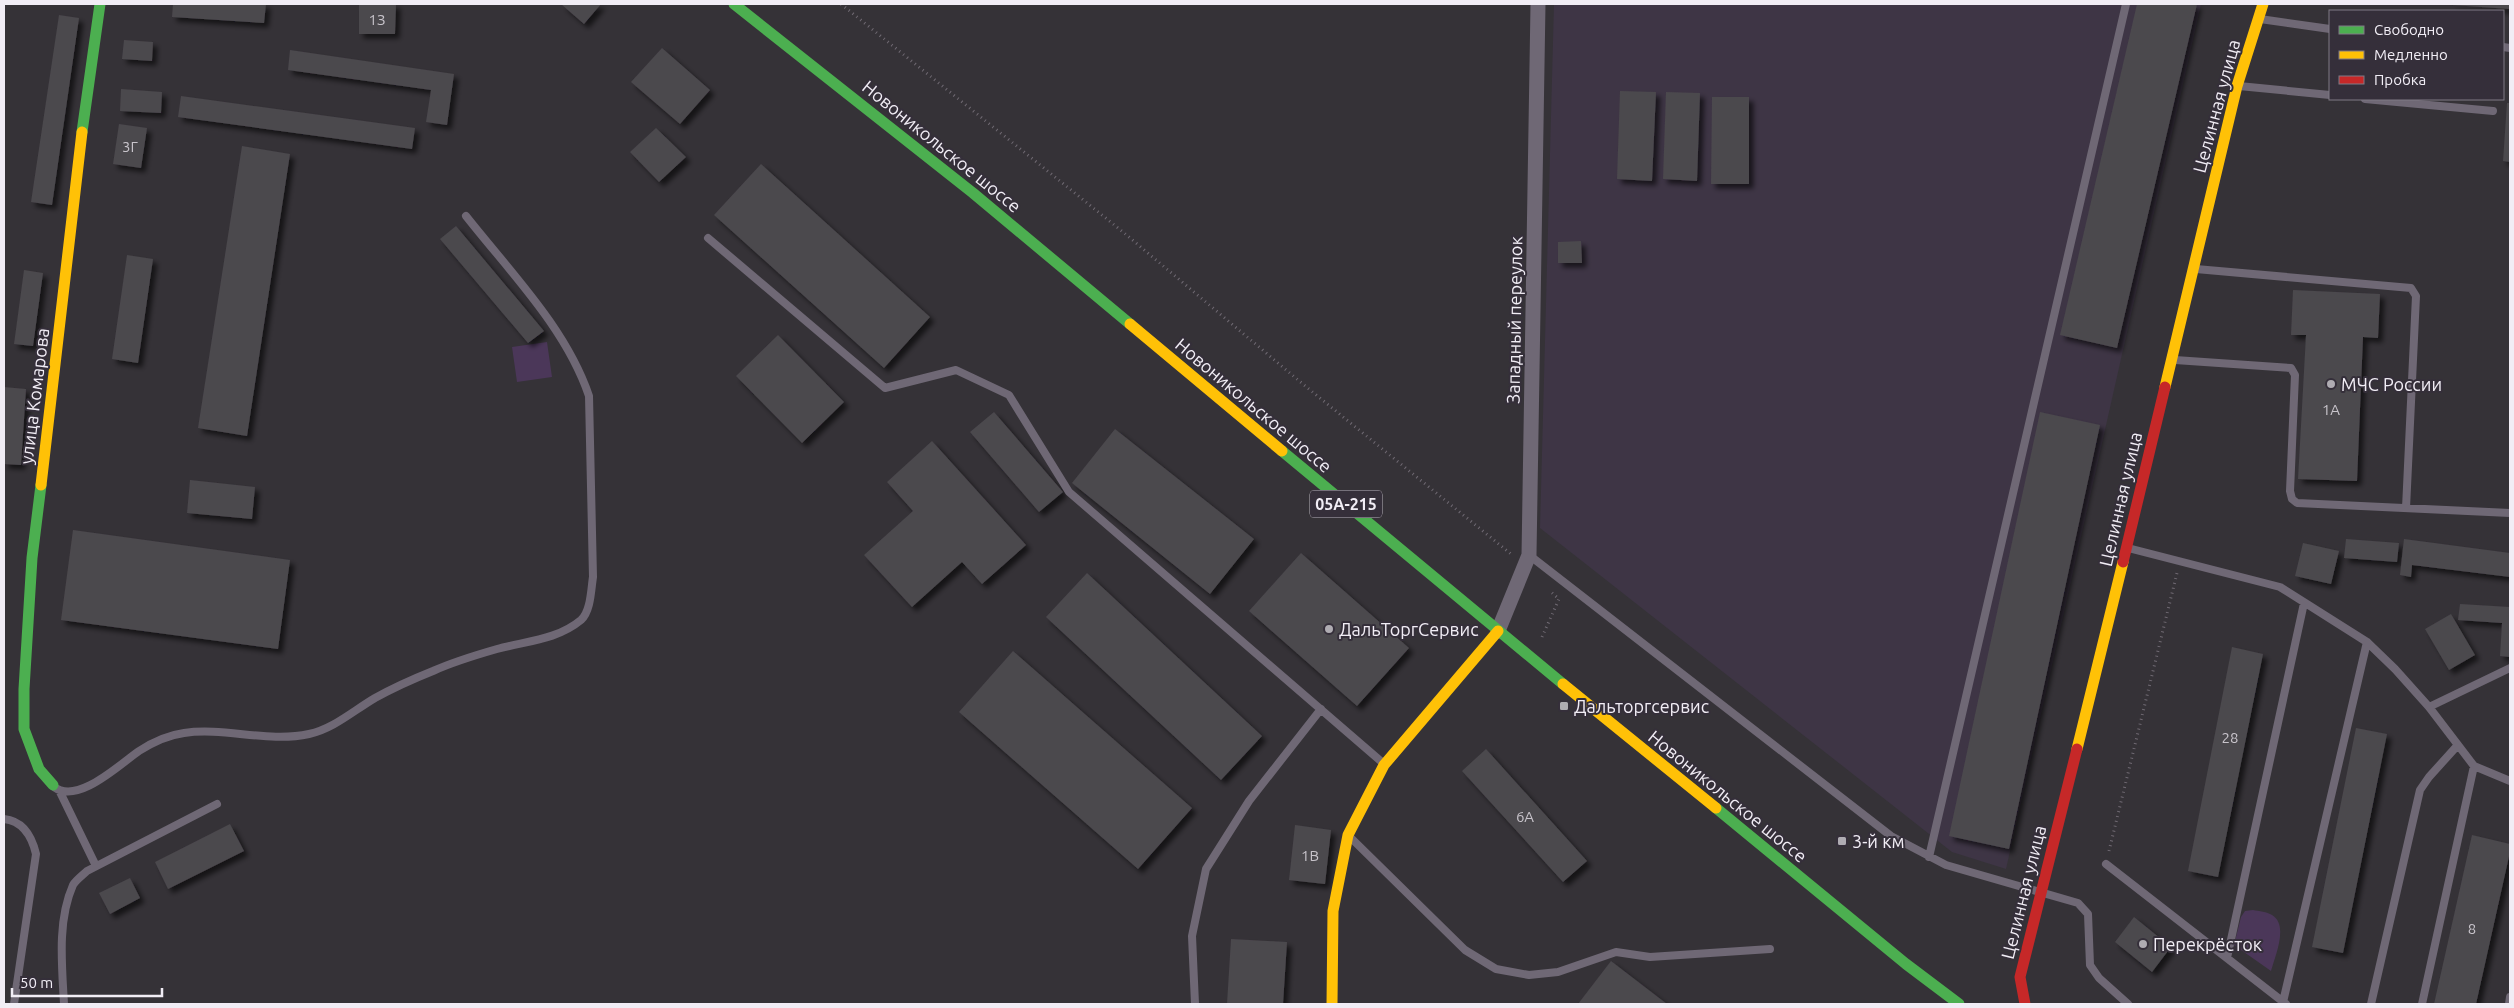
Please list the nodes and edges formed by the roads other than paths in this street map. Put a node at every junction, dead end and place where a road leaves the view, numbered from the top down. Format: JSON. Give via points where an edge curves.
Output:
{"nodes":[{"id":1,"x":100,"y":4,"type":"edge"},
{"id":2,"x":734,"y":4,"type":"edge"},
{"id":3,"x":1538,"y":4,"type":"edge"},
{"id":4,"x":2126,"y":4,"type":"edge"},
{"id":5,"x":2263,"y":4,"type":"edge"},
{"id":6,"x":2258,"y":19,"type":"junction"},
{"id":7,"x":2329,"y":29,"type":"edge"},
{"id":8,"x":2237,"y":86,"type":"junction"},
{"id":9,"x":2329,"y":96,"type":"edge"},
{"id":10,"x":2375,"y":100,"type":"edge"},
{"id":11,"x":2493,"y":111,"type":"dead end"},
{"id":12,"x":466,"y":216,"type":"dead end"},
{"id":13,"x":708,"y":238,"type":"dead end"},
{"id":14,"x":2193,"y":268,"type":"junction"},
{"id":15,"x":2170,"y":360,"type":"junction"},
{"id":16,"x":2406,"y":508,"type":"junction"},
{"id":17,"x":2510,"y":513,"type":"edge"},
{"id":18,"x":2127,"y":547,"type":"junction"},
{"id":19,"x":1527,"y":561,"type":"junction"},
{"id":20,"x":2304,"y":603,"type":"junction"},
{"id":21,"x":1498,"y":631,"type":"junction"},
{"id":22,"x":2367,"y":642,"type":"junction"},
{"id":23,"x":2510,"y":668,"type":"edge"},
{"id":24,"x":2429,"y":708,"type":"junction"},
{"id":25,"x":1321,"y":709,"type":"junction"},
{"id":26,"x":2457,"y":746,"type":"junction"},
{"id":27,"x":1384,"y":765,"type":"junction"},
{"id":28,"x":2474,"y":766,"type":"junction"},
{"id":29,"x":2510,"y":781,"type":"edge"},
{"id":30,"x":56,"y":788,"type":"junction"},
{"id":31,"x":217,"y":804,"type":"dead end"},
{"id":32,"x":4,"y":819,"type":"edge"},
{"id":33,"x":1348,"y":835,"type":"junction"},
{"id":34,"x":1929,"y":857,"type":"junction"},
{"id":35,"x":2106,"y":864,"type":"road end"},
{"id":36,"x":96,"y":866,"type":"junction"},
{"id":37,"x":2042,"y":892,"type":"junction"},
{"id":38,"x":1770,"y":949,"type":"dead end"},
{"id":39,"x":2227,"y":958,"type":"junction"},
{"id":40,"x":2510,"y":997,"type":"edge"},
{"id":41,"x":2285,"y":1003,"type":"edge"},
{"id":42,"x":14,"y":1004,"type":"edge"},
{"id":43,"x":64,"y":1004,"type":"edge"},
{"id":44,"x":1195,"y":1004,"type":"edge"},
{"id":45,"x":1332,"y":1004,"type":"edge"},
{"id":46,"x":1959,"y":1004,"type":"edge"},
{"id":47,"x":2025,"y":1004,"type":"edge"},
{"id":48,"x":2128,"y":1004,"type":"edge"},
{"id":49,"x":2371,"y":1004,"type":"edge"},
{"id":50,"x":2422,"y":1004,"type":"edge"},
{"id":51,"x":2509,"y":1004,"type":"edge"}],
"edges":[{"from":1,"to":30,"type":"main road","name":"улица Комарова","via":[[32,558],[24,689],[24,729],[39,769]]},
{"from":2,"to":21,"type":"main road","name":"Новоникольское шоссе","number":"05А-215","via":[[974,193]]},
{"from":3,"to":19,"type":"street","name":"Западный переулок"},
{"from":4,"to":34,"type":"lane"},
{"from":5,"to":6,"type":"main road","name":"Целинная улица"},
{"from":6,"to":7,"type":"lane"},
{"from":6,"to":8,"type":"main road","name":"Целинная улица"},
{"from":8,"to":9,"type":"lane"},
{"from":8,"to":14,"type":"main road","name":"Целинная улица"},
{"from":10,"to":11,"type":"lane"},
{"from":12,"to":30,"type":"lane","via":[[547,318],[580,368],[589,396],[593,577],[584,618],[567,630],[545,638],[497,649],[433,670],[310,734],[186,732],[140,750],[102,779],[74,791]]},
{"from":13,"to":25,"type":"lane","via":[[886,388],[956,370],[1009,395],[1069,492]]},
{"from":14,"to":15,"type":"main road","name":"Целинная улица"},
{"from":14,"to":16,"type":"lane","via":[[2411,288],[2416,296]]},
{"from":15,"to":16,"type":"lane","via":[[2291,368],[2295,375],[2292,498],[2297,503]]},
{"from":15,"to":18,"type":"main road","name":"Целинная улица"},
{"from":16,"to":17,"type":"lane"},
{"from":18,"to":20,"type":"lane","via":[[2280,587]]},
{"from":18,"to":37,"type":"main road","name":"Целинная улица"},
{"from":19,"to":21,"type":"street","name":"Западный переулок"},
{"from":19,"to":34,"type":"lane","via":[[1891,836]]},
{"from":20,"to":22,"type":"lane"},
{"from":20,"to":39,"type":"lane"},
{"from":21,"to":27,"type":"main road"},
{"from":21,"to":46,"type":"main road","name":"Новоникольское шоссе","number":"05А-215"},
{"from":22,"to":24,"type":"lane"},
{"from":22,"to":41,"type":"lane"},
{"from":23,"to":24,"type":"lane"},
{"from":24,"to":26,"type":"lane"},
{"from":25,"to":27,"type":"lane"},
{"from":25,"to":44,"type":"lane","via":[[1249,801],[1206,869],[1192,936]]},
{"from":26,"to":28,"type":"lane"},
{"from":26,"to":49,"type":"lane","via":[[2420,790]]},
{"from":27,"to":33,"type":"main road"},
{"from":28,"to":29,"type":"lane"},
{"from":28,"to":50,"type":"lane"},
{"from":30,"to":36,"type":"lane"},
{"from":31,"to":36,"type":"lane"},
{"from":32,"to":42,"type":"lane","via":[[25,830],[32,838],[36,854]]},
{"from":33,"to":38,"type":"lane","via":[[1465,950],[1496,969],[1529,975],[1558,972],[1616,952],[1650,957]]},
{"from":33,"to":45,"type":"main road","via":[[1333,911]]},
{"from":34,"to":37,"type":"lane","via":[[1986,878]]},
{"from":35,"to":39,"type":"lane"},
{"from":36,"to":43,"type":"lane","via":[[74,884],[65,915],[62,956]]},
{"from":37,"to":47,"type":"main road","name":"Целинная улица","via":[[2020,977]]},
{"from":37,"to":48,"type":"lane","via":[[2078,903],[2088,914],[2090,965],[2099,978]]},
{"from":39,"to":41,"type":"lane"},
{"from":40,"to":51,"type":"lane"}]}
